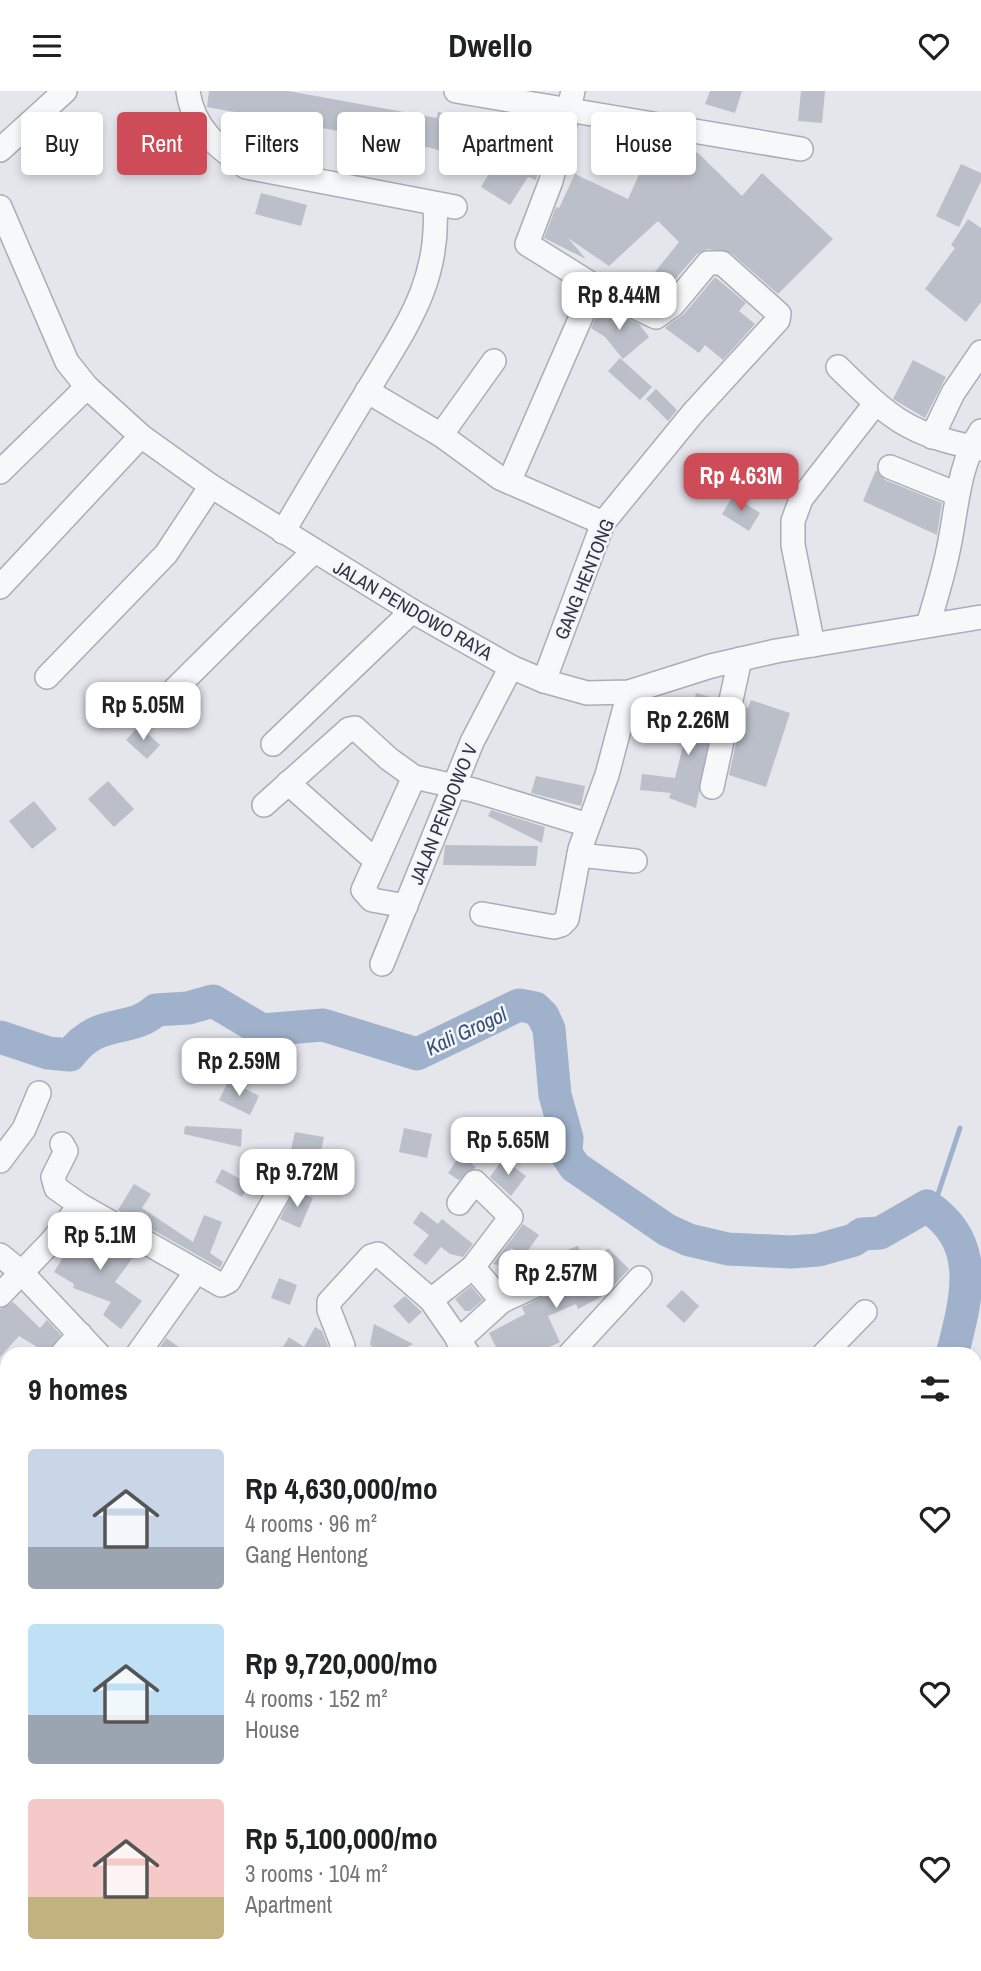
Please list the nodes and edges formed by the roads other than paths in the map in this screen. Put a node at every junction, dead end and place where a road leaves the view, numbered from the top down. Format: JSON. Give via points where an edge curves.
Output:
{"nodes":[{"id":1,"x":65,"y":91,"type":"edge"},
{"id":2,"x":188,"y":91,"type":"edge"},
{"id":3,"x":456,"y":91,"type":"edge"},
{"id":4,"x":571,"y":101,"type":"edge"},
{"id":5,"x":801,"y":149,"type":"dead end"},
{"id":6,"x":0,"y":150,"type":"edge"},
{"id":7,"x":0,"y":207,"type":"edge"},
{"id":8,"x":592,"y":287,"type":"junction"},
{"id":9,"x":981,"y":352,"type":"edge"},
{"id":10,"x":494,"y":361,"type":"dead end"},
{"id":11,"x":838,"y":367,"type":"dead end"},
{"id":12,"x":88,"y":387,"type":"junction"},
{"id":13,"x":367,"y":391,"type":"junction"},
{"id":14,"x":875,"y":404,"type":"junction"},
{"id":15,"x":441,"y":435,"type":"junction"},
{"id":16,"x":141,"y":436,"type":"junction"},
{"id":17,"x":932,"y":437,"type":"junction"},
{"id":18,"x":977,"y":443,"type":"edge"},
{"id":19,"x":890,"y":467,"type":"dead end"},
{"id":20,"x":0,"y":473,"type":"edge"},
{"id":21,"x":509,"y":482,"type":"junction"},
{"id":22,"x":211,"y":486,"type":"junction"},
{"id":23,"x":957,"y":494,"type":"junction"},
{"id":24,"x":604,"y":523,"type":"junction"},
{"id":25,"x":283,"y":532,"type":"junction"},
{"id":26,"x":314,"y":551,"type":"junction"},
{"id":27,"x":0,"y":587,"type":"edge"},
{"id":28,"x":412,"y":611,"type":"junction"},
{"id":29,"x":981,"y":617,"type":"edge"},
{"id":30,"x":928,"y":625,"type":"junction"},
{"id":31,"x":813,"y":645,"type":"junction"},
{"id":32,"x":740,"y":659,"type":"junction"},
{"id":33,"x":511,"y":667,"type":"junction"},
{"id":34,"x":47,"y":677,"type":"dead end"},
{"id":35,"x":544,"y":681,"type":"junction"},
{"id":36,"x":629,"y":692,"type":"junction"},
{"id":37,"x":152,"y":712,"type":"dead end"},
{"id":38,"x":273,"y":744,"type":"dead end"},
{"id":39,"x":414,"y":777,"type":"junction"},
{"id":40,"x":288,"y":783,"type":"junction"},
{"id":41,"x":456,"y":786,"type":"junction"},
{"id":42,"x":712,"y":787,"type":"dead end"},
{"id":43,"x":264,"y":805,"type":"dead end"},
{"id":44,"x":588,"y":825,"type":"junction"},
{"id":45,"x":579,"y":855,"type":"junction"},
{"id":46,"x":376,"y":861,"type":"junction"},
{"id":47,"x":635,"y":862,"type":"dead end"},
{"id":48,"x":406,"y":906,"type":"junction"},
{"id":49,"x":482,"y":914,"type":"dead end"},
{"id":50,"x":382,"y":964,"type":"dead end"},
{"id":51,"x":39,"y":1093,"type":"dead end"},
{"id":52,"x":62,"y":1144,"type":"dead end"},
{"id":53,"x":0,"y":1161,"type":"edge"},
{"id":54,"x":280,"y":1190,"type":"dead end"},
{"id":55,"x":459,"y":1203,"type":"dead end"},
{"id":56,"x":80,"y":1205,"type":"junction"},
{"id":57,"x":0,"y":1255,"type":"edge"},
{"id":58,"x":582,"y":1264,"type":"dead end"},
{"id":59,"x":473,"y":1267,"type":"junction"},
{"id":60,"x":21,"y":1272,"type":"junction"},
{"id":61,"x":196,"y":1272,"type":"junction"},
{"id":62,"x":640,"y":1278,"type":"dead end"},
{"id":63,"x":0,"y":1295,"type":"edge"},
{"id":64,"x":430,"y":1300,"type":"junction"},
{"id":65,"x":502,"y":1301,"type":"junction"},
{"id":66,"x":864,"y":1312,"type":"dead end"},
{"id":67,"x":80,"y":1334,"type":"junction"},
{"id":68,"x":68,"y":1347,"type":"edge"},
{"id":69,"x":92,"y":1347,"type":"edge"},
{"id":70,"x":143,"y":1347,"type":"edge"},
{"id":71,"x":341,"y":1347,"type":"edge"},
{"id":72,"x":463,"y":1347,"type":"edge"},
{"id":73,"x":465,"y":1347,"type":"edge"},
{"id":74,"x":576,"y":1347,"type":"edge"},
{"id":75,"x":831,"y":1347,"type":"edge"}],
"edges":[{"from":1,"to":6,"type":"street"},
{"from":2,"to":13,"type":"street","via":[[190,107],[202,130],[247,167],[445,206],[423,292],[402,337]]},
{"from":3,"to":4,"type":"street"},
{"from":4,"to":5,"type":"street"},
{"from":4,"to":8,"type":"street","via":[[551,181],[527,244]]},
{"from":7,"to":12,"type":"street","name":"JALAN PENDOWO RAYA","via":[[67,362]]},
{"from":8,"to":21,"type":"street"},
{"from":8,"to":24,"type":"street","name":"GANG HENTONG","via":[[656,317],[715,261],[779,314],[774,327],[693,412]]},
{"from":9,"to":17,"type":"street"},
{"from":10,"to":15,"type":"street"},
{"from":11,"to":14,"type":"street"},
{"from":12,"to":16,"type":"street","name":"JALAN PENDOWO RAYA"},
{"from":12,"to":20,"type":"street"},
{"from":13,"to":15,"type":"street"},
{"from":13,"to":25,"type":"street"},
{"from":14,"to":17,"type":"street","via":[[906,427]]},
{"from":14,"to":31,"type":"street","via":[[801,499],[793,521],[793,545]]},
{"from":15,"to":21,"type":"street"},
{"from":16,"to":22,"type":"street","name":"JALAN PENDOWO RAYA"},
{"from":16,"to":27,"type":"street"},
{"from":17,"to":18,"type":"street"},
{"from":18,"to":23,"type":"street"},
{"from":19,"to":23,"type":"street"},
{"from":21,"to":24,"type":"street"},
{"from":22,"to":25,"type":"street","name":"JALAN PENDOWO RAYA"},
{"from":22,"to":34,"type":"street","via":[[166,554]]},
{"from":23,"to":30,"type":"street","via":[[948,551]]},
{"from":24,"to":35,"type":"street","name":"GANG HENTONG"},
{"from":25,"to":26,"type":"street","name":"JALAN PENDOWO RAYA"},
{"from":26,"to":28,"type":"street","name":"JALAN PENDOWO RAYA"},
{"from":26,"to":37,"type":"street"},
{"from":28,"to":33,"type":"street","name":"JALAN PENDOWO RAYA"},
{"from":28,"to":38,"type":"street"},
{"from":29,"to":30,"type":"street","name":"JALAN PENDOWO RAYA"},
{"from":30,"to":31,"type":"street","name":"JALAN PENDOWO RAYA"},
{"from":31,"to":32,"type":"street","name":"JALAN PENDOWO RAYA"},
{"from":32,"to":36,"type":"street","name":"JALAN PENDOWO RAYA"},
{"from":32,"to":42,"type":"street"},
{"from":33,"to":35,"type":"street","name":"JALAN PENDOWO RAYA"},
{"from":33,"to":41,"type":"street","name":"JALAN PENDOWO V","via":[[472,742]]},
{"from":35,"to":36,"type":"street","name":"JALAN PENDOWO RAYA","via":[[587,693]]},
{"from":36,"to":44,"type":"street"},
{"from":39,"to":40,"type":"street","via":[[355,728]]},
{"from":39,"to":41,"type":"street"},
{"from":39,"to":46,"type":"street"},
{"from":40,"to":43,"type":"street"},
{"from":40,"to":46,"type":"street"},
{"from":41,"to":44,"type":"street"},
{"from":41,"to":48,"type":"street","name":"JALAN PENDOWO V"},
{"from":44,"to":45,"type":"street"},
{"from":45,"to":47,"type":"street"},
{"from":45,"to":49,"type":"street","via":[[568,919],[561,925]]},
{"from":46,"to":48,"type":"street","via":[[364,895]]},
{"from":48,"to":50,"type":"street","name":"JALAN PENDOWO V"},
{"from":51,"to":53,"type":"street","via":[[24,1129]]},
{"from":52,"to":56,"type":"street","via":[[66,1151],[53,1184]]},
{"from":54,"to":61,"type":"street","via":[[227,1284]]},
{"from":55,"to":59,"type":"street","via":[[475,1182],[511,1217]]},
{"from":56,"to":60,"type":"street"},
{"from":56,"to":61,"type":"street"},
{"from":57,"to":60,"type":"street"},
{"from":58,"to":65,"type":"street"},
{"from":59,"to":64,"type":"street"},
{"from":59,"to":65,"type":"street"},
{"from":60,"to":63,"type":"street"},
{"from":60,"to":67,"type":"street"},
{"from":61,"to":70,"type":"street"},
{"from":62,"to":74,"type":"street"},
{"from":64,"to":71,"type":"street","via":[[384,1256],[371,1256],[328,1306]]},
{"from":64,"to":72,"type":"street"},
{"from":65,"to":73,"type":"street"},
{"from":66,"to":75,"type":"street"},
{"from":67,"to":68,"type":"street"},
{"from":67,"to":69,"type":"street"}]}
